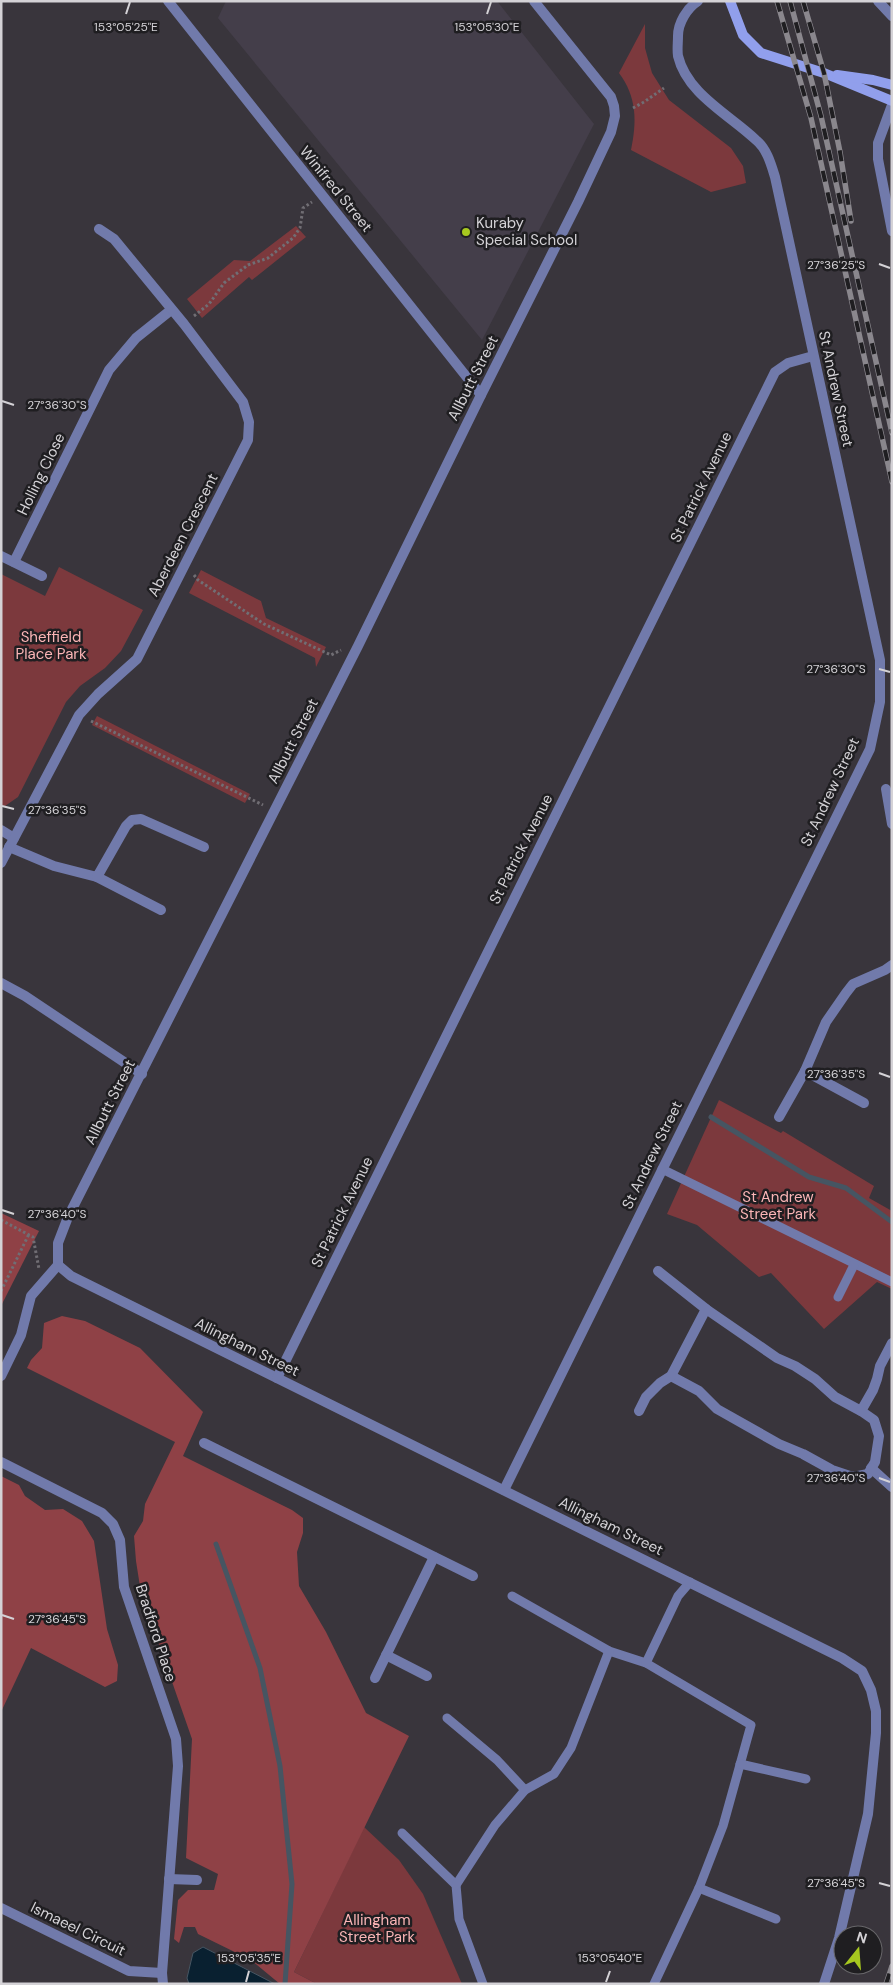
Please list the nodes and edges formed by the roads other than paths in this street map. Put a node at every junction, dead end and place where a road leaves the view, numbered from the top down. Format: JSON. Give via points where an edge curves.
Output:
{"nodes":[{"id":1,"x":168,"y":1,"type":"edge"},
{"id":2,"x":534,"y":1,"type":"edge"},
{"id":3,"x":698,"y":1,"type":"edge"},
{"id":4,"x":730,"y":1,"type":"edge"},
{"id":5,"x":878,"y":1,"type":"edge"},
{"id":6,"x":892,"y":16,"type":"edge"},
{"id":7,"x":824,"y":73,"type":"junction"},
{"id":8,"x":892,"y":85,"type":"edge"},
{"id":9,"x":892,"y":103,"type":"edge"},
{"id":10,"x":99,"y":229,"type":"dead end"},
{"id":11,"x":892,"y":231,"type":"edge"},
{"id":12,"x":171,"y":310,"type":"junction"},
{"id":13,"x":813,"y":356,"type":"junction"},
{"id":14,"x":481,"y":395,"type":"junction"},
{"id":15,"x":1,"y":556,"type":"edge"},
{"id":16,"x":14,"y":562,"type":"junction"},
{"id":17,"x":42,"y":576,"type":"dead end"},
{"id":18,"x":886,"y":789,"type":"dead end"},
{"id":19,"x":892,"y":824,"type":"edge"},
{"id":20,"x":1,"y":830,"type":"edge"},
{"id":21,"x":14,"y":838,"type":"junction"},
{"id":22,"x":9,"y":847,"type":"junction"},
{"id":23,"x":204,"y":847,"type":"dead end"},
{"id":24,"x":1,"y":862,"type":"edge"},
{"id":25,"x":97,"y":877,"type":"junction"},
{"id":26,"x":161,"y":910,"type":"dead end"},
{"id":27,"x":892,"y":965,"type":"edge"},
{"id":28,"x":1,"y":982,"type":"edge"},
{"id":29,"x":805,"y":1071,"type":"junction"},
{"id":30,"x":142,"y":1074,"type":"junction"},
{"id":31,"x":864,"y":1104,"type":"dead end"},
{"id":32,"x":779,"y":1116,"type":"dead end"},
{"id":33,"x":662,"y":1169,"type":"junction"},
{"id":34,"x":58,"y":1265,"type":"junction"},
{"id":35,"x":854,"y":1265,"type":"junction"},
{"id":36,"x":658,"y":1271,"type":"dead end"},
{"id":37,"x":892,"y":1282,"type":"edge"},
{"id":38,"x":838,"y":1297,"type":"dead end"},
{"id":39,"x":706,"y":1309,"type":"junction"},
{"id":40,"x":892,"y":1343,"type":"edge"},
{"id":41,"x":1,"y":1376,"type":"edge"},
{"id":42,"x":671,"y":1376,"type":"junction"},
{"id":43,"x":277,"y":1378,"type":"junction"},
{"id":44,"x":639,"y":1411,"type":"dead end"},
{"id":45,"x":862,"y":1411,"type":"junction"},
{"id":46,"x":204,"y":1443,"type":"dead end"},
{"id":47,"x":1,"y":1462,"type":"edge"},
{"id":48,"x":871,"y":1468,"type":"junction"},
{"id":49,"x":892,"y":1487,"type":"edge"},
{"id":50,"x":504,"y":1490,"type":"junction"},
{"id":51,"x":434,"y":1557,"type":"junction"},
{"id":52,"x":473,"y":1576,"type":"dead end"},
{"id":53,"x":690,"y":1582,"type":"junction"},
{"id":54,"x":512,"y":1596,"type":"dead end"},
{"id":55,"x":609,"y":1651,"type":"junction"},
{"id":56,"x":386,"y":1655,"type":"junction"},
{"id":57,"x":646,"y":1663,"type":"junction"},
{"id":58,"x":427,"y":1676,"type":"dead end"},
{"id":59,"x":375,"y":1678,"type":"dead end"},
{"id":60,"x":446,"y":1718,"type":"dead end"},
{"id":61,"x":740,"y":1764,"type":"junction"},
{"id":62,"x":806,"y":1779,"type":"dead end"},
{"id":63,"x":525,"y":1790,"type":"junction"},
{"id":64,"x":402,"y":1833,"type":"dead end"},
{"id":65,"x":170,"y":1879,"type":"junction"},
{"id":66,"x":197,"y":1880,"type":"dead end"},
{"id":67,"x":456,"y":1885,"type":"junction"},
{"id":68,"x":699,"y":1888,"type":"junction"},
{"id":69,"x":1,"y":1908,"type":"edge"},
{"id":70,"x":776,"y":1919,"type":"dead end"},
{"id":71,"x":162,"y":1978,"type":"edge"},
{"id":72,"x":483,"y":1984,"type":"edge"},
{"id":73,"x":654,"y":1984,"type":"edge"},
{"id":74,"x":824,"y":1984,"type":"edge"}],
"edges":[{"from":1,"to":14,"type":"street","name":"Winifred Street"},
{"from":2,"to":14,"type":"street","name":"Allbutt Street","via":[[611,97],[615,116],[611,132],[578,202]]},
{"from":3,"to":13,"type":"street","name":"St Andrew Street","via":[[678,28],[678,54],[682,68],[708,100],[758,140],[767,154],[775,177]]},
{"from":4,"to":7,"type":"main road","via":[[743,35],[761,53]]},
{"from":5,"to":6,"type":"street"},
{"from":7,"to":8,"type":"main road"},
{"from":7,"to":9,"type":"main road"},
{"from":9,"to":11,"type":"street","via":[[878,143],[878,159]]},
{"from":10,"to":12,"type":"street","name":"Aberdeen Crescent","via":[[114,239]]},
{"from":12,"to":16,"type":"street","name":"Holling Close","via":[[136,338],[109,370]]},
{"from":12,"to":21,"type":"street","name":"Aberdeen Crescent","via":[[243,402],[249,422],[248,440],[137,659],[79,715]]},
{"from":13,"to":33,"type":"street","name":"St Andrew Street","via":[[880,660],[880,702],[870,749]]},
{"from":13,"to":43,"type":"street","name":"St Patrick Avenue","via":[[788,363],[775,372]]},
{"from":14,"to":30,"type":"street","name":"Allbutt Street"},
{"from":15,"to":16,"type":"street"},
{"from":16,"to":17,"type":"street"},
{"from":18,"to":19,"type":"street"},
{"from":20,"to":21,"type":"street"},
{"from":21,"to":22,"type":"street","name":"Aberdeen Crescent"},
{"from":22,"to":24,"type":"street","name":"Aberdeen Crescent"},
{"from":22,"to":25,"type":"street","via":[[54,866]]},
{"from":23,"to":25,"type":"street","via":[[141,819],[132,820]]},
{"from":25,"to":26,"type":"street"},
{"from":27,"to":29,"type":"street","via":[[853,984],[826,1022]]},
{"from":28,"to":30,"type":"street"},
{"from":29,"to":31,"type":"street"},
{"from":29,"to":32,"type":"street"},
{"from":30,"to":34,"type":"street","name":"Allbutt Street","via":[[68,1217],[58,1243]]},
{"from":33,"to":35,"type":"lane"},
{"from":33,"to":50,"type":"street","name":"St Andrew Street"},
{"from":34,"to":41,"type":"street","via":[[31,1296],[21,1335]]},
{"from":34,"to":43,"type":"street","name":"Allingham Street","via":[[71,1276]]},
{"from":35,"to":37,"type":"lane"},
{"from":35,"to":38,"type":"lane"},
{"from":36,"to":39,"type":"street"},
{"from":39,"to":42,"type":"street"},
{"from":39,"to":45,"type":"street","via":[[776,1358],[815,1379],[835,1397]]},
{"from":40,"to":45,"type":"street"},
{"from":42,"to":44,"type":"street","via":[[646,1397]]},
{"from":42,"to":48,"type":"street","via":[[699,1392],[717,1409],[832,1470],[853,1477],[868,1474]]},
{"from":43,"to":50,"type":"street","name":"Allingham Street"},
{"from":45,"to":48,"type":"street","via":[[874,1420],[879,1436]]},
{"from":46,"to":51,"type":"street"},
{"from":47,"to":65,"type":"street","name":"Bradford Place","via":[[102,1513],[113,1524],[120,1540],[124,1587],[176,1739],[178,1766]]},
{"from":48,"to":49,"type":"street"},
{"from":50,"to":53,"type":"street","name":"Allingham Street"},
{"from":51,"to":52,"type":"street"},
{"from":51,"to":56,"type":"street"},
{"from":53,"to":57,"type":"lane","via":[[678,1596]]},
{"from":53,"to":74,"type":"street","name":"Allingham Street","via":[[842,1658],[862,1671],[871,1690],[876,1710],[876,1734],[868,1814],[839,1938]]},
{"from":54,"to":55,"type":"lane"},
{"from":55,"to":57,"type":"lane"},
{"from":55,"to":63,"type":"lane","via":[[571,1748],[554,1774]]},
{"from":56,"to":58,"type":"street"},
{"from":56,"to":59,"type":"street"},
{"from":57,"to":61,"type":"lane","via":[[751,1725]]},
{"from":60,"to":63,"type":"lane","via":[[497,1760]]},
{"from":61,"to":62,"type":"lane"},
{"from":61,"to":68,"type":"lane","via":[[723,1826]]},
{"from":63,"to":67,"type":"lane","via":[[495,1825]]},
{"from":64,"to":67,"type":"lane"},
{"from":65,"to":66,"type":"street"},
{"from":65,"to":71,"type":"street","name":"Bradford Place"},
{"from":67,"to":72,"type":"lane","via":[[459,1920]]},
{"from":68,"to":70,"type":"lane"},
{"from":68,"to":73,"type":"lane"},
{"from":69,"to":71,"type":"street","name":"Ismaeel Circuit","via":[[129,1971]]}]}
